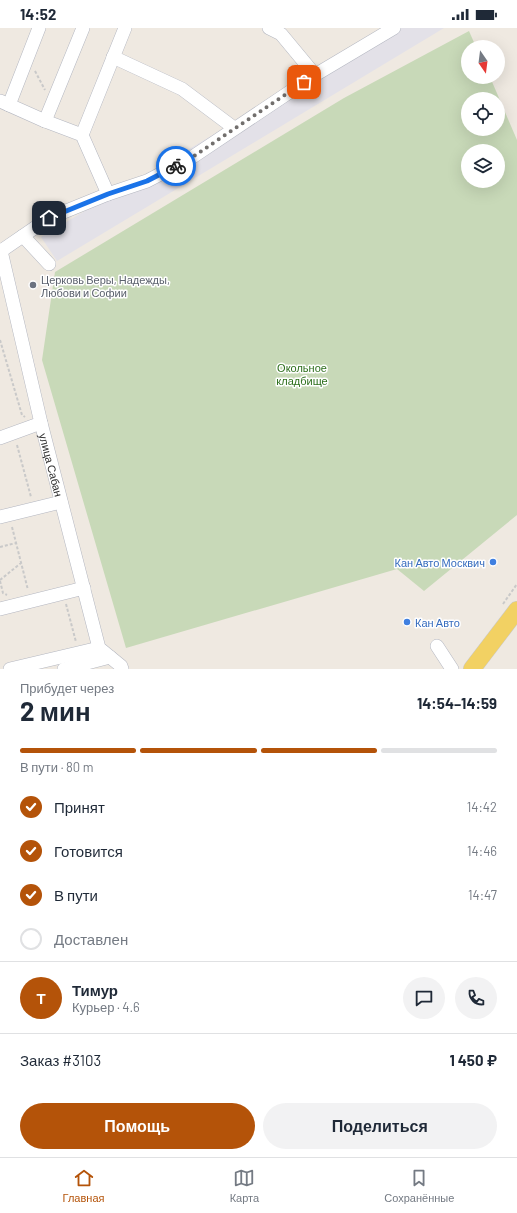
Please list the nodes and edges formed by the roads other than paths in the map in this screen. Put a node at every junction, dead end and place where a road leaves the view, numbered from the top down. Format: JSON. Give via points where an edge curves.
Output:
{"nodes":[{"id":1,"x":39,"y":28,"type":"edge"},
{"id":2,"x":83,"y":28,"type":"edge"},
{"id":3,"x":125,"y":28,"type":"edge"},
{"id":4,"x":269,"y":28,"type":"edge"},
{"id":5,"x":394,"y":28,"type":"edge"},
{"id":6,"x":114,"y":57,"type":"junction"},
{"id":7,"x":315,"y":75,"type":"junction"},
{"id":8,"x":5,"y":103,"type":"edge"},
{"id":9,"x":45,"y":121,"type":"junction"},
{"id":10,"x":234,"y":128,"type":"junction"},
{"id":11,"x":82,"y":135,"type":"junction"},
{"id":12,"x":108,"y":194,"type":"junction"},
{"id":13,"x":23,"y":236,"type":"junction"},
{"id":14,"x":1,"y":250,"type":"edge"},
{"id":15,"x":49,"y":264,"type":"dead end"},
{"id":16,"x":41,"y":422,"type":"junction"},
{"id":17,"x":0,"y":438,"type":"edge"},
{"id":18,"x":61,"y":502,"type":"junction"},
{"id":19,"x":4,"y":516,"type":"edge"},
{"id":20,"x":84,"y":588,"type":"junction"},
{"id":21,"x":0,"y":609,"type":"edge"},
{"id":22,"x":517,"y":610,"type":"edge"},
{"id":23,"x":437,"y":646,"type":"dead end"},
{"id":24,"x":99,"y":648,"type":"junction"},
{"id":25,"x":110,"y":657,"type":"junction"},
{"id":26,"x":10,"y":669,"type":"edge"},
{"id":27,"x":64,"y":669,"type":"edge"},
{"id":28,"x":122,"y":669,"type":"edge"},
{"id":29,"x":452,"y":669,"type":"edge"},
{"id":30,"x":472,"y":669,"type":"edge"}],
"edges":[{"from":1,"to":8,"type":"street"},
{"from":2,"to":9,"type":"street"},
{"from":3,"to":6,"type":"street"},
{"from":4,"to":7,"type":"street","via":[[281,34]]},
{"from":5,"to":7,"type":"street"},
{"from":6,"to":10,"type":"street","via":[[182,89]]},
{"from":6,"to":11,"type":"street"},
{"from":7,"to":10,"type":"street"},
{"from":8,"to":9,"type":"street"},
{"from":9,"to":11,"type":"street"},
{"from":10,"to":12,"type":"street","via":[[191,158],[147,181]]},
{"from":11,"to":12,"type":"street"},
{"from":12,"to":13,"type":"street","via":[[49,218]]},
{"from":13,"to":14,"type":"street"},
{"from":13,"to":15,"type":"street"},
{"from":14,"to":16,"type":"street","name":"улица Сабан"},
{"from":16,"to":17,"type":"street"},
{"from":16,"to":18,"type":"street","name":"улица Сабан"},
{"from":18,"to":19,"type":"street"},
{"from":18,"to":20,"type":"street","name":"улица Сабан"},
{"from":20,"to":21,"type":"street","via":[[63,593],[27,594]]},
{"from":20,"to":24,"type":"street","name":"улица Сабан"},
{"from":22,"to":30,"type":"main road"},
{"from":23,"to":29,"type":"street"},
{"from":24,"to":25,"type":"street"},
{"from":24,"to":26,"type":"street"},
{"from":25,"to":27,"type":"street"},
{"from":25,"to":28,"type":"street"}]}
